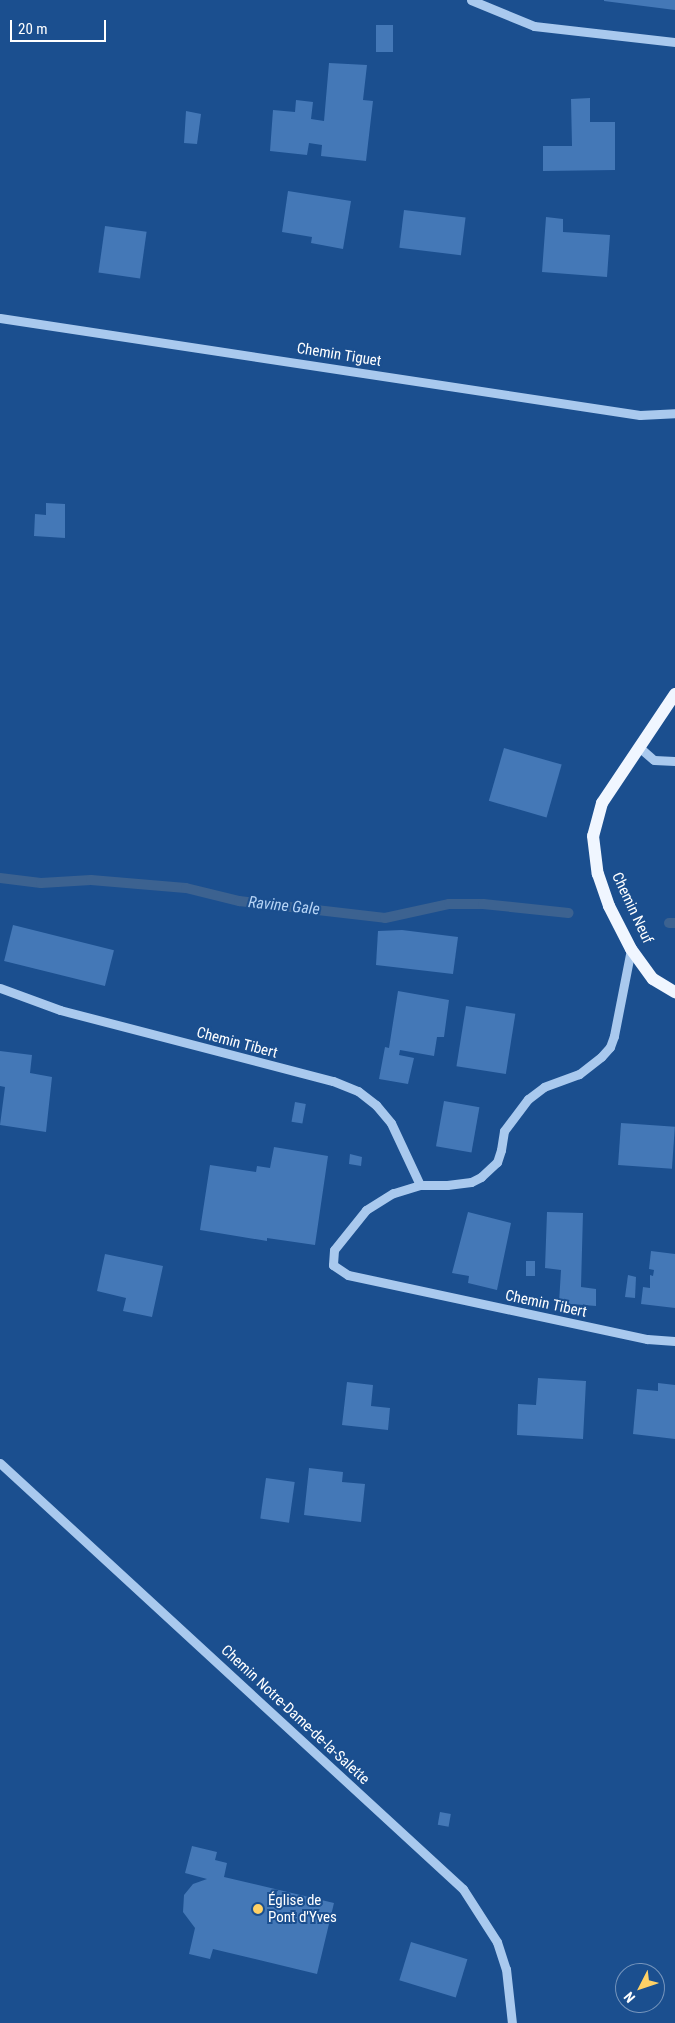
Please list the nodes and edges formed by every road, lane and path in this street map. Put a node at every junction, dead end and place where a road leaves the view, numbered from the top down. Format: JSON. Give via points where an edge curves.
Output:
{"nodes":[{"id":1,"x":471,"y":0,"type":"edge"},
{"id":2,"x":675,"y":42,"type":"edge"},
{"id":3,"x":0,"y":318,"type":"edge"},
{"id":4,"x":675,"y":413,"type":"edge"},
{"id":5,"x":675,"y":694,"type":"edge"},
{"id":6,"x":640,"y":748,"type":"junction"},
{"id":7,"x":675,"y":762,"type":"edge"},
{"id":8,"x":631,"y":949,"type":"junction"},
{"id":9,"x":0,"y":988,"type":"edge"},
{"id":10,"x":675,"y":992,"type":"edge"},
{"id":11,"x":420,"y":1185,"type":"junction"},
{"id":12,"x":675,"y":1341,"type":"edge"},
{"id":13,"x":0,"y":1463,"type":"edge"},
{"id":14,"x":512,"y":2023,"type":"edge"}],
"edges":[{"from":1,"to":2,"type":"street","via":[[534,26]]},
{"from":3,"to":4,"type":"street","name":"Chemin Tiguet","via":[[640,415]]},
{"from":5,"to":6,"type":"main road","name":"Chemin Neuf"},
{"from":6,"to":7,"type":"street","via":[[654,760]]},
{"from":6,"to":8,"type":"main road","name":"Chemin Neuf","via":[[602,803],[593,836],[598,874]]},
{"from":8,"to":10,"type":"main road","name":"Chemin Neuf","via":[[653,979]]},
{"from":8,"to":11,"type":"street","name":"Chemin Tibert","via":[[610,1047],[592,1066],[544,1087],[528,1099],[504,1131],[497,1162],[488,1172],[471,1182]]},
{"from":9,"to":11,"type":"street","name":"Chemin Tibert","via":[[60,1010],[333,1081],[358,1091],[391,1123]]},
{"from":11,"to":12,"type":"street","name":"Chemin Tibert","via":[[393,1192],[366,1210],[334,1250],[332,1265],[348,1276],[647,1340]]},
{"from":13,"to":14,"type":"street","name":"Chemin Notre-Dame-de-la-Salette","via":[[463,1889],[498,1942],[506,1969]]}]}
